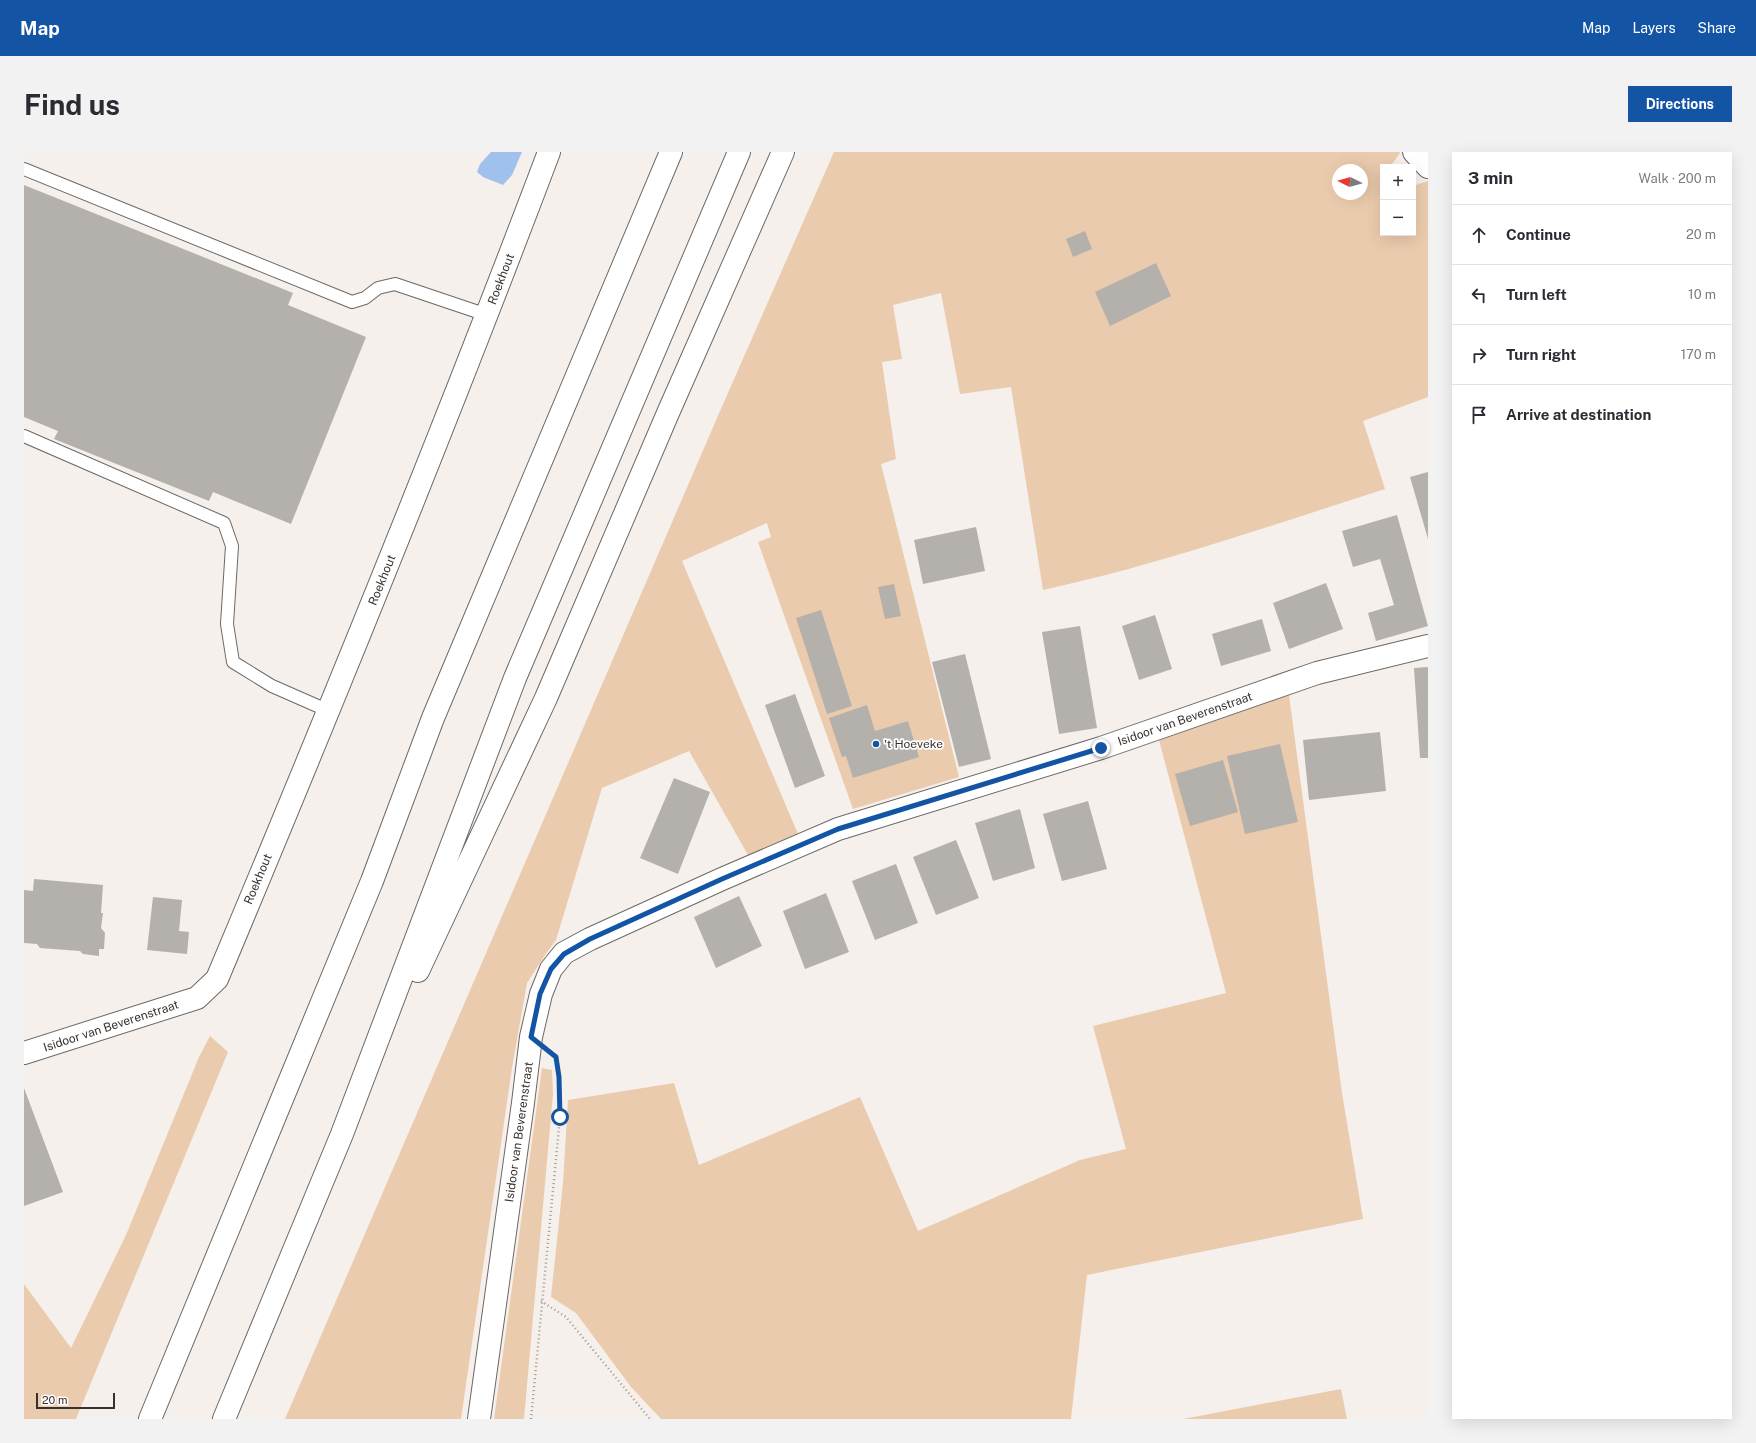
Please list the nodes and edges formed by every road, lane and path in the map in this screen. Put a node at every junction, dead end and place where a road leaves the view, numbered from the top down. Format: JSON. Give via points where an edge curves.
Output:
{"nodes":[{"id":1,"x":549,"y":152,"type":"edge"},
{"id":2,"x":671,"y":152,"type":"edge"},
{"id":3,"x":739,"y":152,"type":"edge"},
{"id":4,"x":783,"y":152,"type":"edge"},
{"id":5,"x":1414,"y":152,"type":"edge"},
{"id":6,"x":1428,"y":167,"type":"edge"},
{"id":7,"x":24,"y":169,"type":"edge"},
{"id":8,"x":487,"y":315,"type":"junction"},
{"id":9,"x":24,"y":436,"type":"edge"},
{"id":10,"x":1428,"y":646,"type":"edge"},
{"id":11,"x":329,"y":711,"type":"junction"},
{"id":12,"x":197,"y":998,"type":"joint"},
{"id":13,"x":531,"y":1037,"type":"junction"},
{"id":14,"x":24,"y":1053,"type":"edge"},
{"id":15,"x":342,"y":1134,"type":"junction"},
{"id":16,"x":541,"y":1301,"type":"junction"},
{"id":17,"x":150,"y":1419,"type":"edge"},
{"id":18,"x":224,"y":1419,"type":"edge"},
{"id":19,"x":479,"y":1419,"type":"edge"},
{"id":20,"x":531,"y":1419,"type":"edge"},
{"id":21,"x":650,"y":1419,"type":"edge"}],
"edges":[{"from":1,"to":8,"type":"main road","name":"Roekhout"},
{"from":2,"to":17,"type":"main road","via":[[432,718],[372,881]]},
{"from":3,"to":15,"type":"main road","via":[[515,678]]},
{"from":4,"to":15,"type":"main road","via":[[664,420],[546,698]]},
{"from":5,"to":6,"type":"main road"},
{"from":7,"to":8,"type":"lane","via":[[352,302],[364,298],[378,288],[395,284]]},
{"from":8,"to":11,"type":"main road","name":"Roekhout"},
{"from":9,"to":11,"type":"lane","via":[[224,523],[232,546],[227,624],[233,662],[272,686]]},
{"from":10,"to":13,"type":"main road","name":"Isidoor van Beverenstraat","via":[[1317,673],[1101,748],[838,829],[722,879],[590,939],[564,954],[551,969],[540,994]]},
{"from":11,"to":12,"type":"main road","name":"Roekhout","via":[[217,979]]},
{"from":12,"to":14,"type":"main road","name":"Isidoor van Beverenstraat"},
{"from":13,"to":16,"type":"path","via":[[556,1057],[559,1077],[560,1117]]},
{"from":13,"to":19,"type":"main road","name":"Isidoor van Beverenstraat"},
{"from":15,"to":18,"type":"main road"},
{"from":16,"to":20,"type":"path"},
{"from":16,"to":21,"type":"path","via":[[566,1317]]}]}
